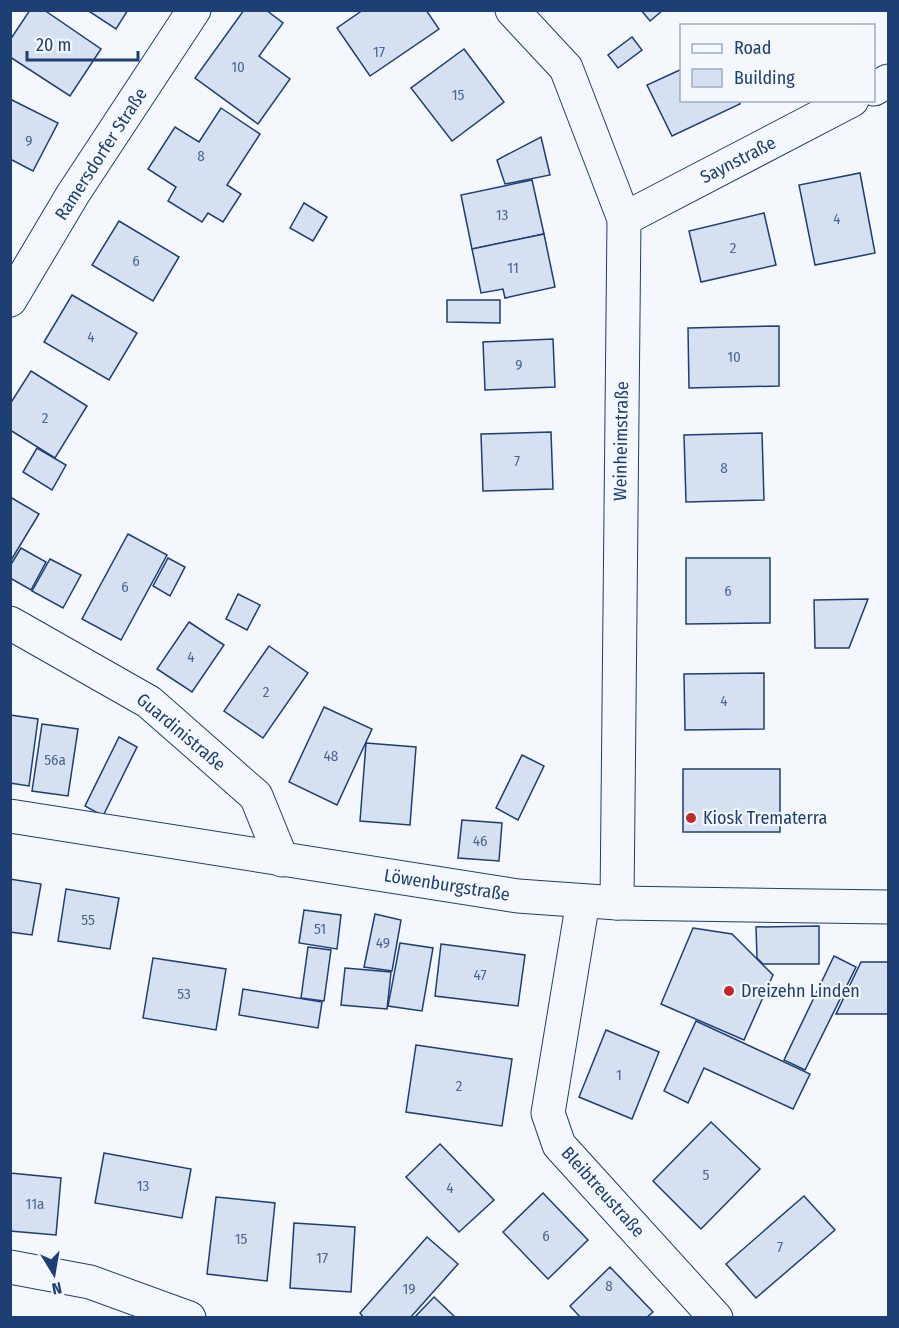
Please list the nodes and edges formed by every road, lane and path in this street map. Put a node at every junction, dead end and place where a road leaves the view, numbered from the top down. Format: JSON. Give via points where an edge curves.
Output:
{"nodes":[{"id":1,"x":194,"y":10,"type":"edge"},
{"id":2,"x":512,"y":10,"type":"edge"},
{"id":3,"x":848,"y":102,"type":"edge"},
{"id":4,"x":624,"y":219,"type":"junction"},
{"id":5,"x":10,"y":300,"type":"edge"},
{"id":6,"x":10,"y":623,"type":"edge"},
{"id":7,"x":10,"y":816,"type":"edge"},
{"id":8,"x":282,"y":860,"type":"junction"},
{"id":9,"x":583,"y":901,"type":"junction"},
{"id":10,"x":617,"y":903,"type":"junction"},
{"id":11,"x":888,"y":907,"type":"edge"},
{"id":12,"x":10,"y":1267,"type":"edge"},
{"id":13,"x":189,"y":1317,"type":"edge"},
{"id":14,"x":716,"y":1317,"type":"edge"}],
"edges":[{"from":1,"to":5,"type":"street","name":"Ramersdorfer Straße","via":[[73,194]]},
{"from":2,"to":4,"type":"street","name":"Weinheimstraße","via":[[566,68]]},
{"from":3,"to":4,"type":"street","name":"Saynstraße"},
{"from":4,"to":10,"type":"street","name":"Weinheimstraße"},
{"from":6,"to":8,"type":"street","name":"Guardinistraße","via":[[149,702],[256,796]]},
{"from":7,"to":8,"type":"street","name":"Löwenburgstraße"},
{"from":8,"to":9,"type":"street","name":"Löwenburgstraße","via":[[518,896]]},
{"from":9,"to":10,"type":"street","name":"Löwenburgstraße"},
{"from":9,"to":14,"type":"street","name":"Bleibtreustraße","via":[[548,1113],[560,1145]]},
{"from":10,"to":11,"type":"street","name":"Löwenburgstraße"},
{"from":12,"to":13,"type":"street","via":[[90,1282]]}]}
